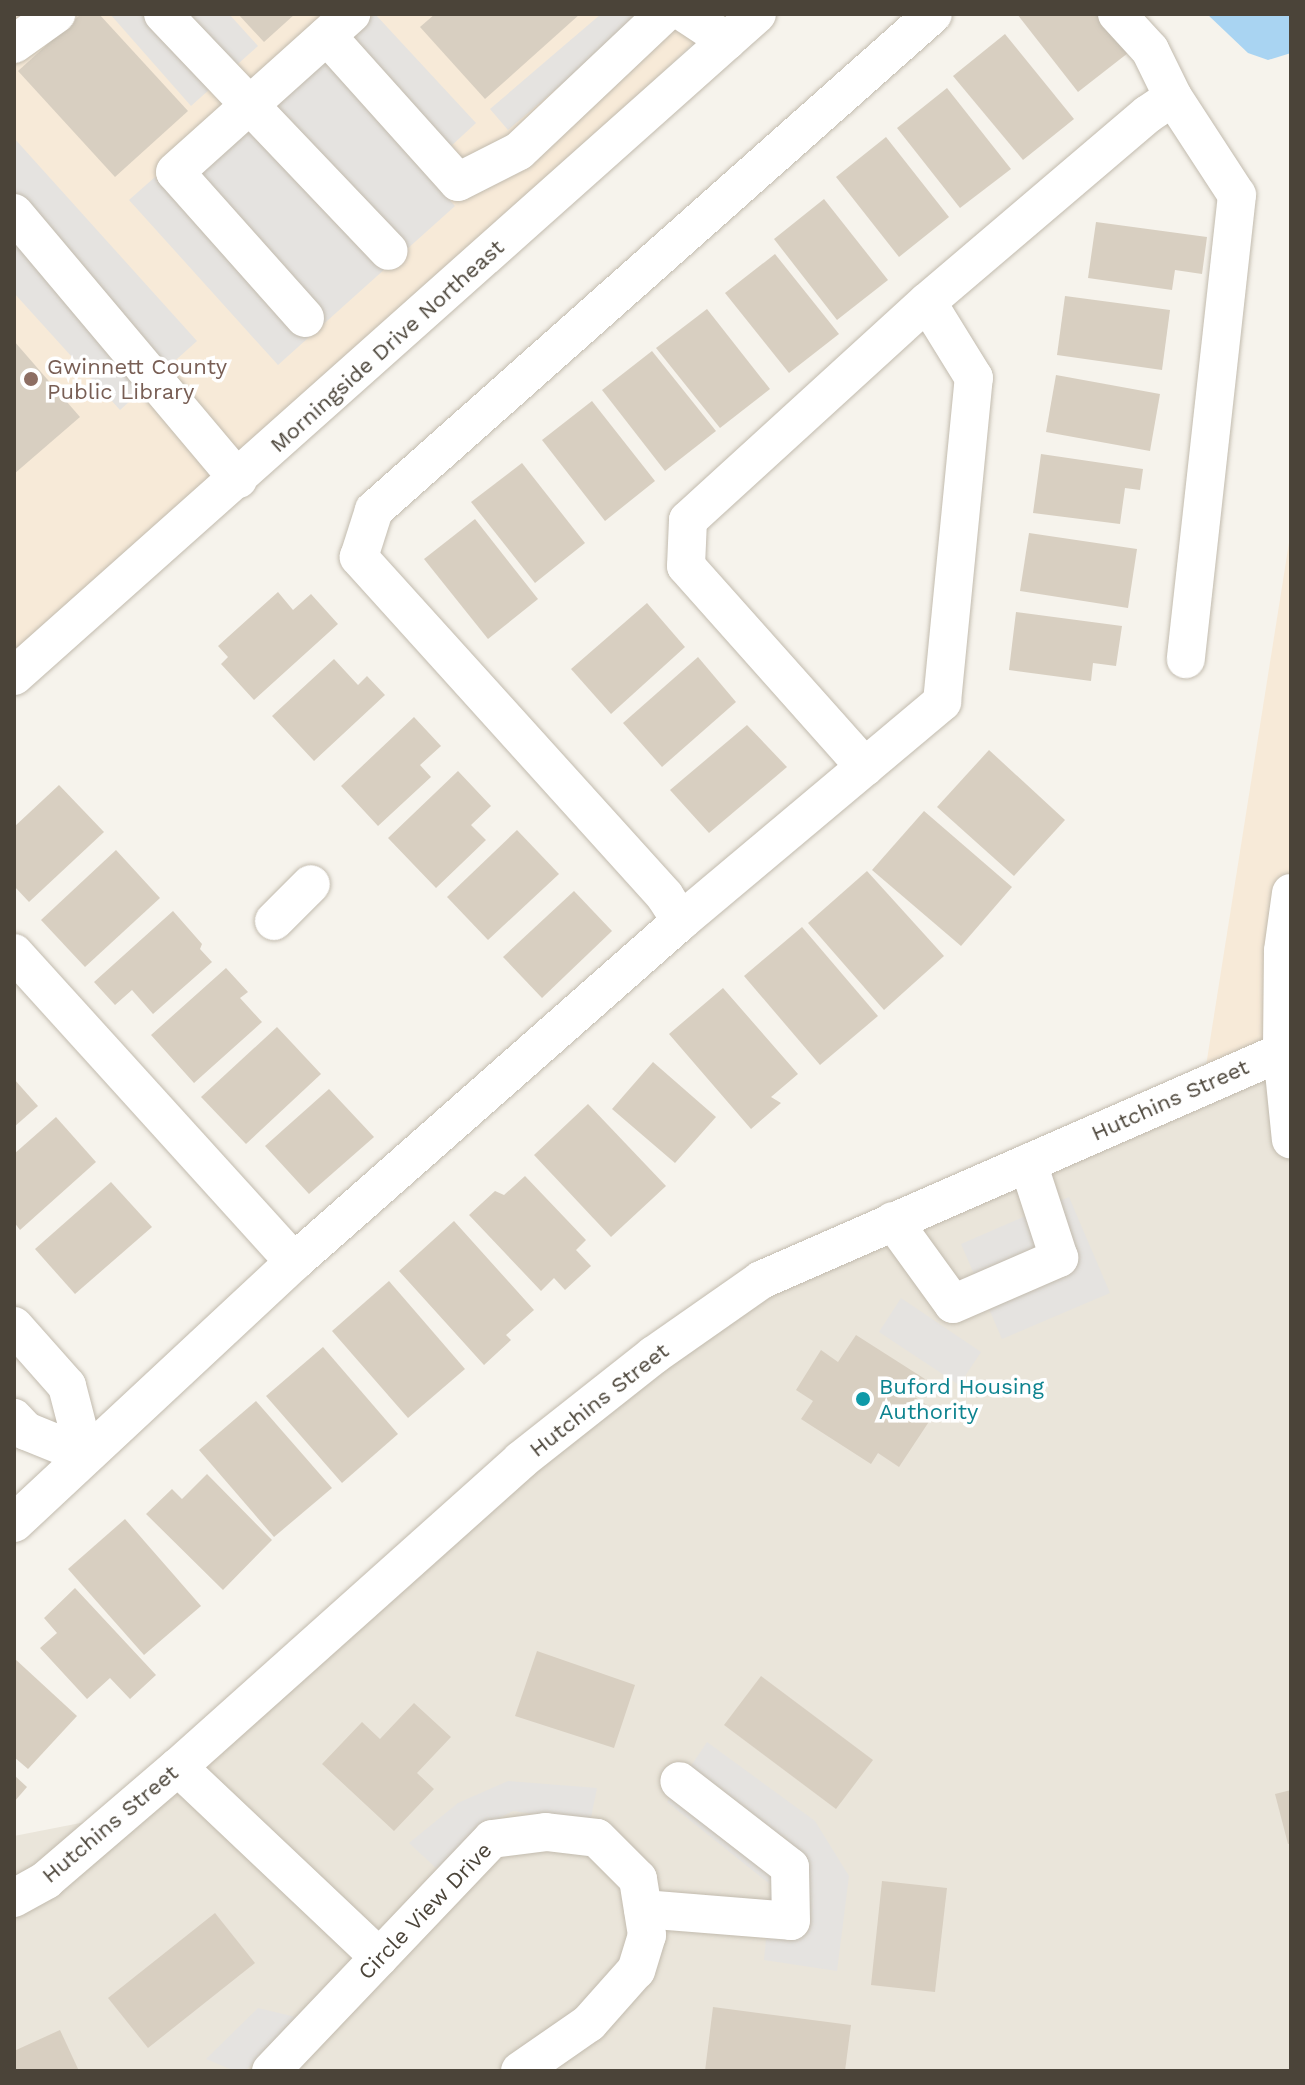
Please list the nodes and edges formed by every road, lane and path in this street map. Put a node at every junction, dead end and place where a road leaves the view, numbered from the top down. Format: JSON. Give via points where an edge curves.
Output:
{"nodes":[{"id":1,"x":56,"y":14,"type":"edge"},
{"id":2,"x":163,"y":14,"type":"edge"},
{"id":3,"x":664,"y":14,"type":"edge"},
{"id":4,"x":686,"y":14,"type":"edge"},
{"id":5,"x":757,"y":14,"type":"edge"},
{"id":6,"x":933,"y":14,"type":"edge"},
{"id":7,"x":1117,"y":14,"type":"edge"},
{"id":8,"x":339,"y":25,"type":"edge"},
{"id":9,"x":727,"y":41,"type":"junction"},
{"id":10,"x":14,"y":44,"type":"edge"},
{"id":11,"x":1173,"y":97,"type":"junction"},
{"id":12,"x":250,"y":105,"type":"junction"},
{"id":13,"x":14,"y":213,"type":"edge"},
{"id":14,"x":389,"y":251,"type":"dead end"},
{"id":15,"x":927,"y":302,"type":"junction"},
{"id":16,"x":305,"y":318,"type":"dead end"},
{"id":17,"x":238,"y":479,"type":"junction"},
{"id":18,"x":1186,"y":659,"type":"dead end"},
{"id":19,"x":14,"y":676,"type":"edge"},
{"id":20,"x":865,"y":767,"type":"junction"},
{"id":21,"x":311,"y":884,"type":"dead end"},
{"id":22,"x":1291,"y":893,"type":"edge"},
{"id":23,"x":274,"y":921,"type":"dead end"},
{"id":24,"x":681,"y":921,"type":"junction"},
{"id":25,"x":1287,"y":950,"type":"edge"},
{"id":26,"x":14,"y":953,"type":"edge"},
{"id":27,"x":1282,"y":1052,"type":"junction"},
{"id":28,"x":1291,"y":1140,"type":"edge"},
{"id":29,"x":1028,"y":1163,"type":"junction"},
{"id":30,"x":893,"y":1221,"type":"junction"},
{"id":31,"x":294,"y":1262,"type":"junction"},
{"id":32,"x":14,"y":1326,"type":"edge"},
{"id":33,"x":14,"y":1418,"type":"edge"},
{"id":34,"x":85,"y":1455,"type":"junction"},
{"id":35,"x":14,"y":1523,"type":"edge"},
{"id":36,"x":178,"y":1767,"type":"junction"},
{"id":37,"x":679,"y":1781,"type":"dead end"},
{"id":38,"x":14,"y":1898,"type":"edge"},
{"id":39,"x":643,"y":1909,"type":"junction"},
{"id":40,"x":379,"y":1957,"type":"junction"},
{"id":41,"x":271,"y":2071,"type":"edge"},
{"id":42,"x":520,"y":2071,"type":"edge"}],
"edges":[{"from":1,"to":10,"type":"street"},
{"from":2,"to":12,"type":"street"},
{"from":3,"to":8,"type":"street","via":[[519,151],[458,182]]},
{"from":4,"to":9,"type":"street"},
{"from":5,"to":9,"type":"street","name":"Morningside Drive Northeast"},
{"from":6,"to":24,"type":"street","via":[[374,510],[359,557],[665,896]]},
{"from":7,"to":11,"type":"street","via":[[1150,50]]},
{"from":8,"to":12,"type":"street"},
{"from":9,"to":17,"type":"street","name":"Morningside Drive Northeast"},
{"from":11,"to":15,"type":"street"},
{"from":11,"to":18,"type":"street","via":[[1237,195]]},
{"from":12,"to":14,"type":"street"},
{"from":12,"to":16,"type":"street","via":[[175,172]]},
{"from":13,"to":17,"type":"street"},
{"from":15,"to":20,"type":"street","via":[[974,378],[942,702]]},
{"from":15,"to":20,"type":"street","via":[[688,520],[686,566]]},
{"from":17,"to":19,"type":"street","name":"Morningside Drive Northeast"},
{"from":20,"to":24,"type":"street"},
{"from":21,"to":23,"type":"street"},
{"from":22,"to":25,"type":"street"},
{"from":24,"to":31,"type":"street"},
{"from":25,"to":27,"type":"street"},
{"from":26,"to":31,"type":"street"},
{"from":27,"to":28,"type":"street"},
{"from":27,"to":29,"type":"street","name":"Hutchins Street"},
{"from":29,"to":30,"type":"street","name":"Hutchins Street"},
{"from":29,"to":30,"type":"street","via":[[1059,1258],[953,1304]]},
{"from":30,"to":36,"type":"street","name":"Hutchins Street","via":[[761,1280],[654,1355],[521,1460]]},
{"from":31,"to":34,"type":"street"},
{"from":32,"to":34,"type":"street","via":[[67,1386]]},
{"from":33,"to":34,"type":"street","via":[[26,1431]]},
{"from":34,"to":35,"type":"street"},
{"from":36,"to":38,"type":"street","name":"Hutchins Street","via":[[46,1880]]},
{"from":36,"to":40,"type":"street"},
{"from":37,"to":39,"type":"street","via":[[790,1867],[791,1921]]},
{"from":39,"to":40,"type":"street","name":"Circle View Drive","via":[[638,1879],[597,1838],[546,1832],[492,1839]]},
{"from":39,"to":42,"type":"street","name":"Circle View Drive","via":[[647,1935],[636,1970],[589,2023]]},
{"from":40,"to":41,"type":"street","name":"Circle View Drive"}]}
